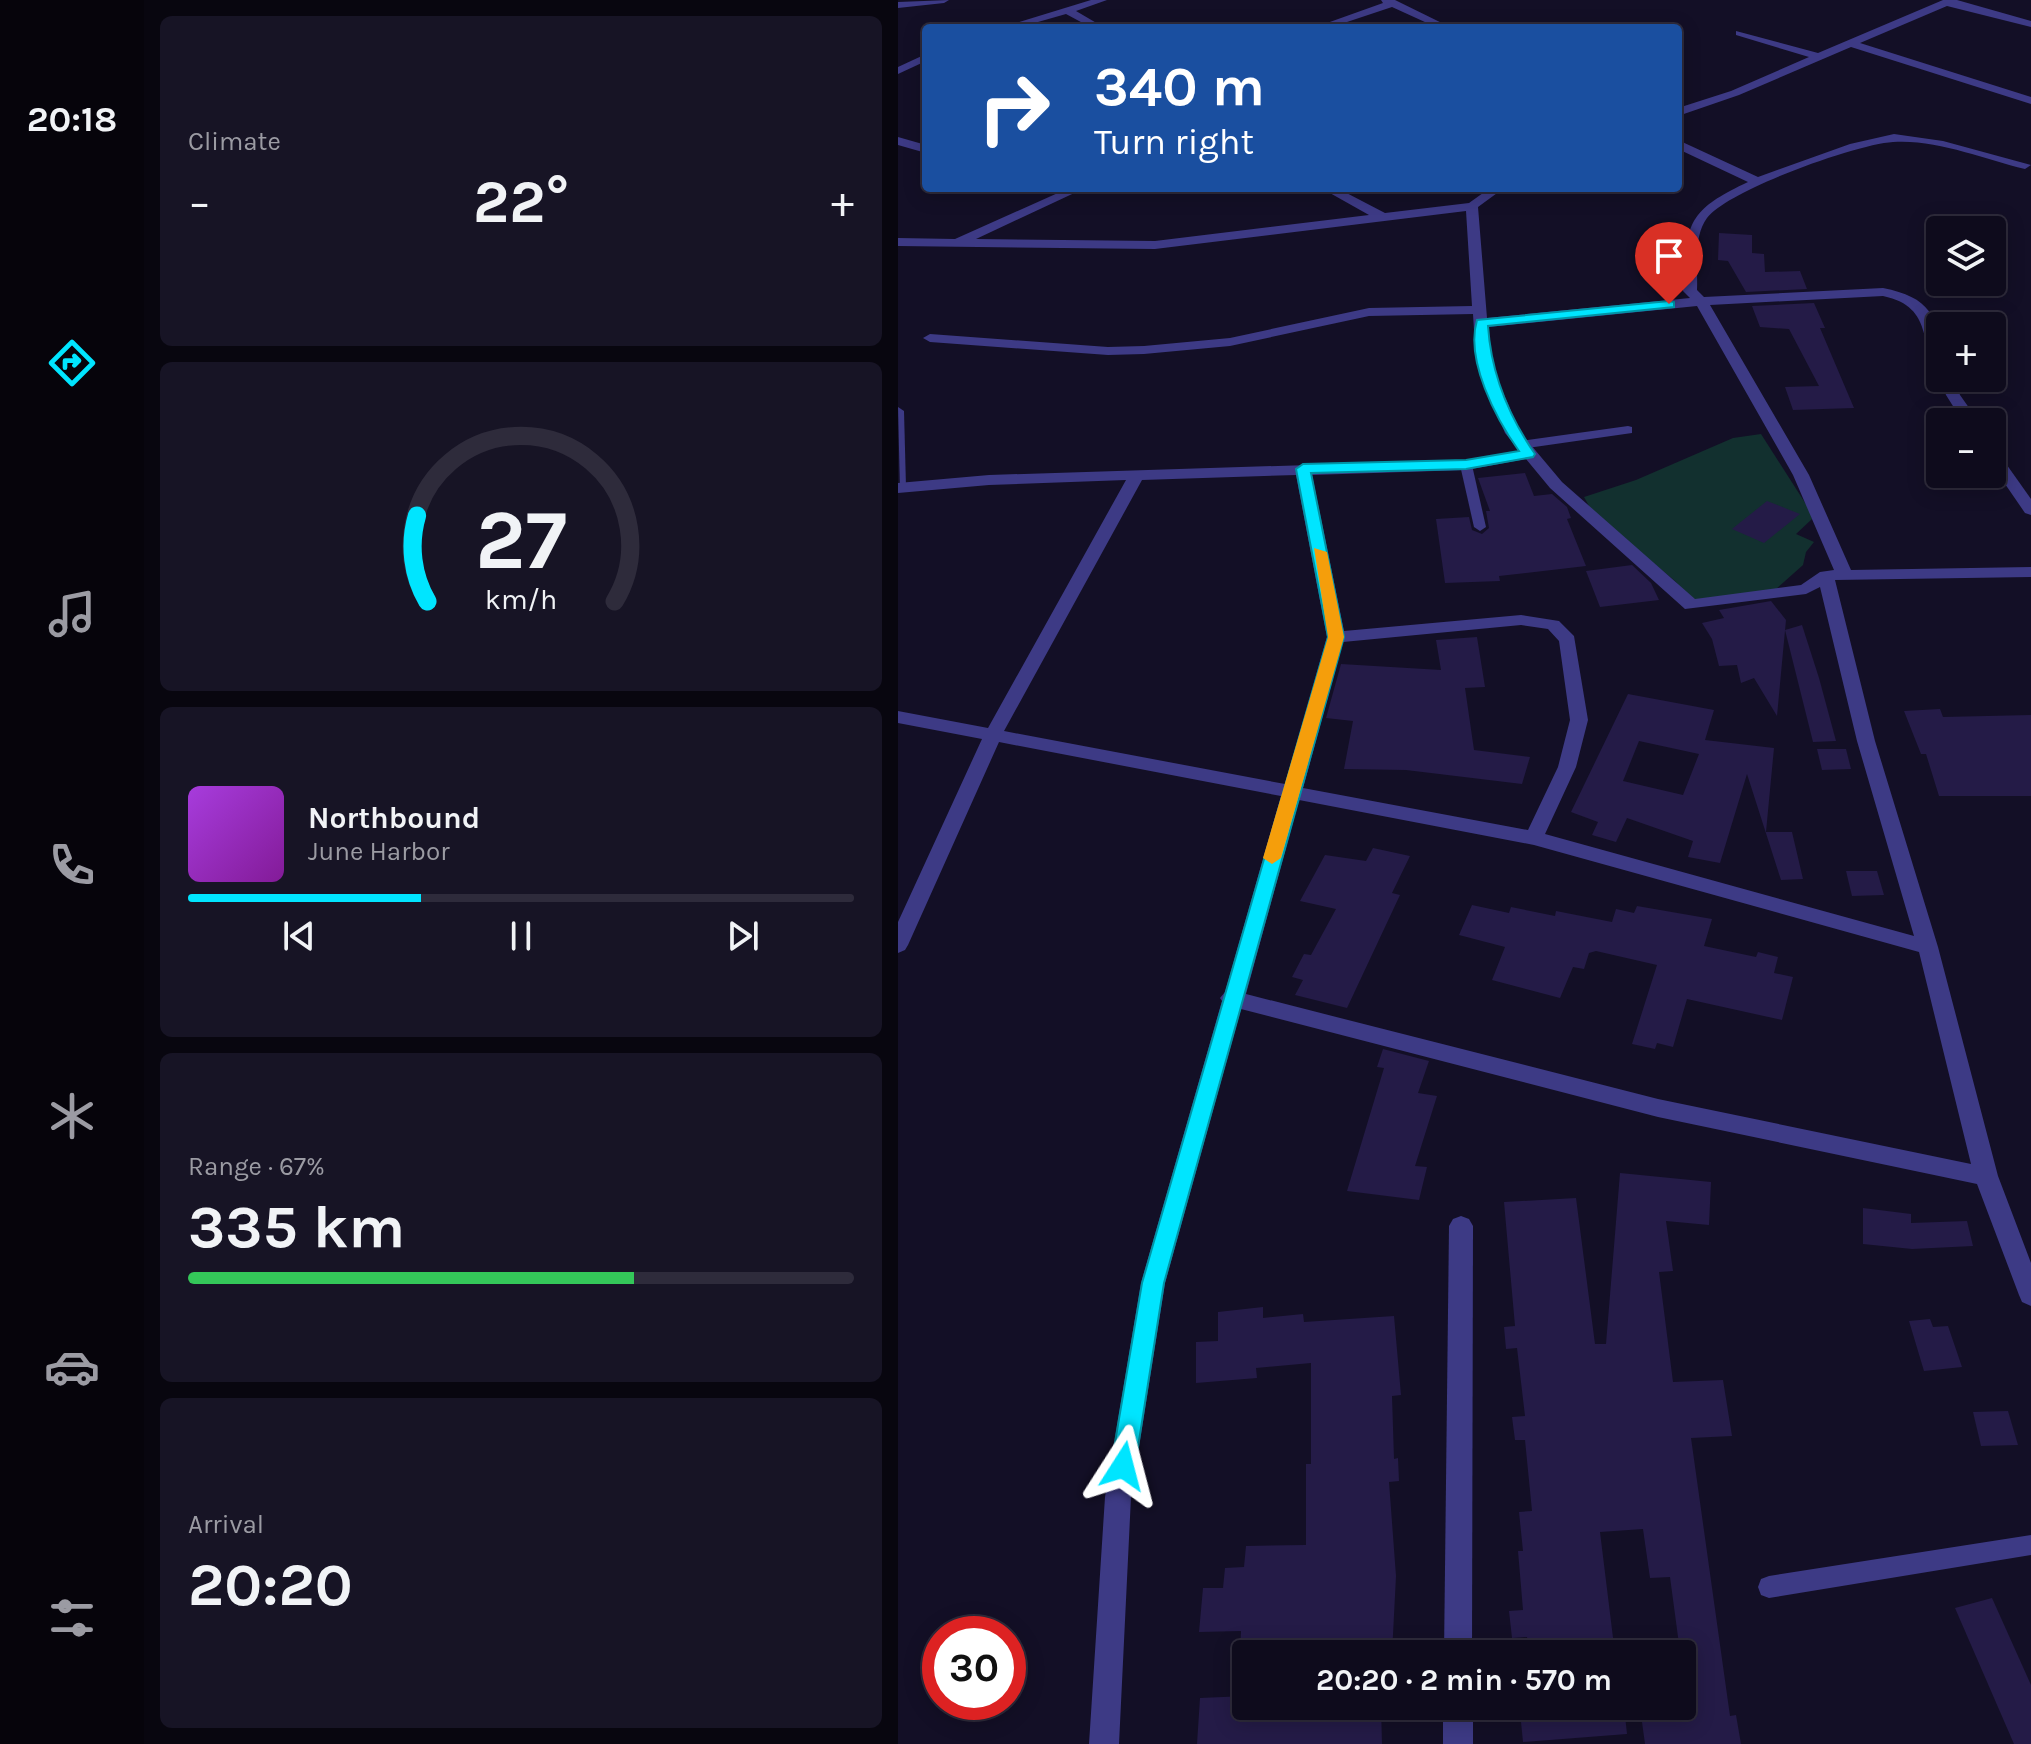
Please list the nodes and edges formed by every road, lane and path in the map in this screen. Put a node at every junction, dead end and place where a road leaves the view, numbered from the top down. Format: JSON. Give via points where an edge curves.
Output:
{"nodes":[{"id":1,"x":944,"y":0,"type":"edge"},
{"id":2,"x":1102,"y":0,"type":"edge"},
{"id":3,"x":1950,"y":1,"type":"edge"},
{"id":4,"x":1389,"y":2,"type":"edge"},
{"id":5,"x":898,"y":5,"type":"edge"},
{"id":6,"x":1067,"y":10,"type":"junction"},
{"id":7,"x":1019,"y":24,"type":"edge"},
{"id":8,"x":1093,"y":24,"type":"edge"},
{"id":9,"x":1329,"y":24,"type":"edge"},
{"id":10,"x":1438,"y":24,"type":"edge"},
{"id":11,"x":2031,"y":24,"type":"edge"},
{"id":12,"x":1740,"y":33,"type":"dead end"},
{"id":13,"x":1851,"y":44,"type":"junction"},
{"id":14,"x":1819,"y":57,"type":"junction"},
{"id":15,"x":922,"y":59,"type":"edge"},
{"id":16,"x":898,"y":71,"type":"edge"},
{"id":17,"x":2031,"y":101,"type":"edge"},
{"id":18,"x":1682,"y":111,"type":"edge"},
{"id":19,"x":898,"y":141,"type":"edge"},
{"id":20,"x":922,"y":146,"type":"edge"},
{"id":21,"x":1682,"y":146,"type":"edge"},
{"id":22,"x":2025,"y":165,"type":"dead end"},
{"id":23,"x":1758,"y":182,"type":"junction"},
{"id":24,"x":1048,"y":192,"type":"edge"},
{"id":25,"x":1068,"y":192,"type":"edge"},
{"id":26,"x":1335,"y":192,"type":"edge"},
{"id":27,"x":1492,"y":192,"type":"edge"},
{"id":28,"x":1057,"y":196,"type":"junction"},
{"id":29,"x":1472,"y":206,"type":"junction"},
{"id":30,"x":1381,"y":216,"type":"junction"},
{"id":31,"x":898,"y":242,"type":"edge"},
{"id":32,"x":956,"y":243,"type":"junction"},
{"id":33,"x":1701,"y":301,"type":"junction"},
{"id":34,"x":1480,"y":316,"type":"junction"},
{"id":35,"x":1926,"y":317,"type":"edge"},
{"id":36,"x":930,"y":338,"type":"dead end"},
{"id":37,"x":898,"y":411,"type":"edge"},
{"id":38,"x":1628,"y":430,"type":"dead end"},
{"id":39,"x":1524,"y":449,"type":"junction"},
{"id":40,"x":1466,"y":465,"type":"junction"},
{"id":41,"x":1303,"y":469,"type":"junction"},
{"id":42,"x":2006,"y":474,"type":"edge"},
{"id":43,"x":1137,"y":475,"type":"junction"},
{"id":44,"x":899,"y":488,"type":"edge"},
{"id":45,"x":2031,"y":510,"type":"edge"},
{"id":46,"x":1480,"y":527,"type":"dead end"},
{"id":47,"x":2031,"y":572,"type":"edge"},
{"id":48,"x":1835,"y":575,"type":"junction"},
{"id":49,"x":1336,"y":637,"type":"junction"},
{"id":50,"x":898,"y":717,"type":"edge"},
{"id":51,"x":993,"y":735,"type":"junction"},
{"id":52,"x":1292,"y":791,"type":"junction"},
{"id":53,"x":1534,"y":838,"type":"junction"},
{"id":54,"x":898,"y":945,"type":"edge"},
{"id":55,"x":1928,"y":947,"type":"junction"},
{"id":56,"x":1231,"y":998,"type":"junction"},
{"id":57,"x":1986,"y":1176,"type":"junction"},
{"id":58,"x":1461,"y":1226,"type":"dead end"},
{"id":59,"x":2031,"y":1295,"type":"edge"},
{"id":60,"x":2031,"y":1545,"type":"edge"},
{"id":61,"x":1769,"y":1587,"type":"dead end"},
{"id":62,"x":1458,"y":1640,"type":"edge"},
{"id":63,"x":1458,"y":1720,"type":"edge"},
{"id":64,"x":1104,"y":1744,"type":"edge"},
{"id":65,"x":1458,"y":1744,"type":"edge"}],
"edges":[{"from":1,"to":5,"type":"street"},
{"from":2,"to":6,"type":"street"},
{"from":3,"to":11,"type":"street"},
{"from":3,"to":13,"type":"street"},
{"from":4,"to":9,"type":"street"},
{"from":4,"to":10,"type":"street"},
{"from":6,"to":7,"type":"street"},
{"from":6,"to":8,"type":"street"},
{"from":12,"to":14,"type":"street"},
{"from":13,"to":14,"type":"street"},
{"from":13,"to":17,"type":"street"},
{"from":14,"to":18,"type":"street"},
{"from":15,"to":16,"type":"street"},
{"from":19,"to":20,"type":"street"},
{"from":21,"to":23,"type":"street"},
{"from":22,"to":23,"type":"street","via":[[1911,140],[1882,139]]},
{"from":23,"to":33,"type":"street","via":[[1704,213],[1693,239],[1690,291]]},
{"from":24,"to":28,"type":"street"},
{"from":25,"to":28,"type":"street"},
{"from":26,"to":30,"type":"street"},
{"from":27,"to":29,"type":"street"},
{"from":28,"to":32,"type":"street"},
{"from":29,"to":30,"type":"street"},
{"from":29,"to":34,"type":"street"},
{"from":30,"to":32,"type":"street","via":[[1155,245]]},
{"from":31,"to":32,"type":"street"},
{"from":33,"to":34,"type":"street"},
{"from":33,"to":35,"type":"street","via":[[1898,294],[1923,309]]},
{"from":33,"to":48,"type":"street","via":[[1830,530]]},
{"from":34,"to":36,"type":"street","via":[[1369,312],[1230,342],[1132,351]]},
{"from":34,"to":39,"type":"street","via":[[1483,362]]},
{"from":37,"to":44,"type":"lane"},
{"from":38,"to":39,"type":"lane"},
{"from":39,"to":40,"type":"street"},
{"from":39,"to":48,"type":"street","via":[[1588,515],[1691,605],[1806,589]]},
{"from":40,"to":41,"type":"street"},
{"from":40,"to":46,"type":"lane"},
{"from":41,"to":43,"type":"street"},
{"from":41,"to":49,"type":"street"},
{"from":42,"to":45,"type":"street"},
{"from":43,"to":44,"type":"street"},
{"from":43,"to":51,"type":"street"},
{"from":47,"to":48,"type":"street"},
{"from":48,"to":55,"type":"street","via":[[1866,741]]},
{"from":49,"to":52,"type":"street"},
{"from":49,"to":53,"type":"street","via":[[1521,620],[1553,625],[1568,640],[1579,720],[1567,767]]},
{"from":50,"to":51,"type":"street"},
{"from":51,"to":52,"type":"street"},
{"from":51,"to":54,"type":"street"},
{"from":52,"to":53,"type":"street"},
{"from":52,"to":56,"type":"street"},
{"from":53,"to":55,"type":"street"},
{"from":55,"to":57,"type":"street"},
{"from":56,"to":57,"type":"street","via":[[1658,1108]]},
{"from":56,"to":64,"type":"street","via":[[1153,1283],[1118,1497]]},
{"from":57,"to":59,"type":"street"},
{"from":58,"to":62,"type":"street"},
{"from":60,"to":61,"type":"lane"},
{"from":63,"to":65,"type":"street"}]}
